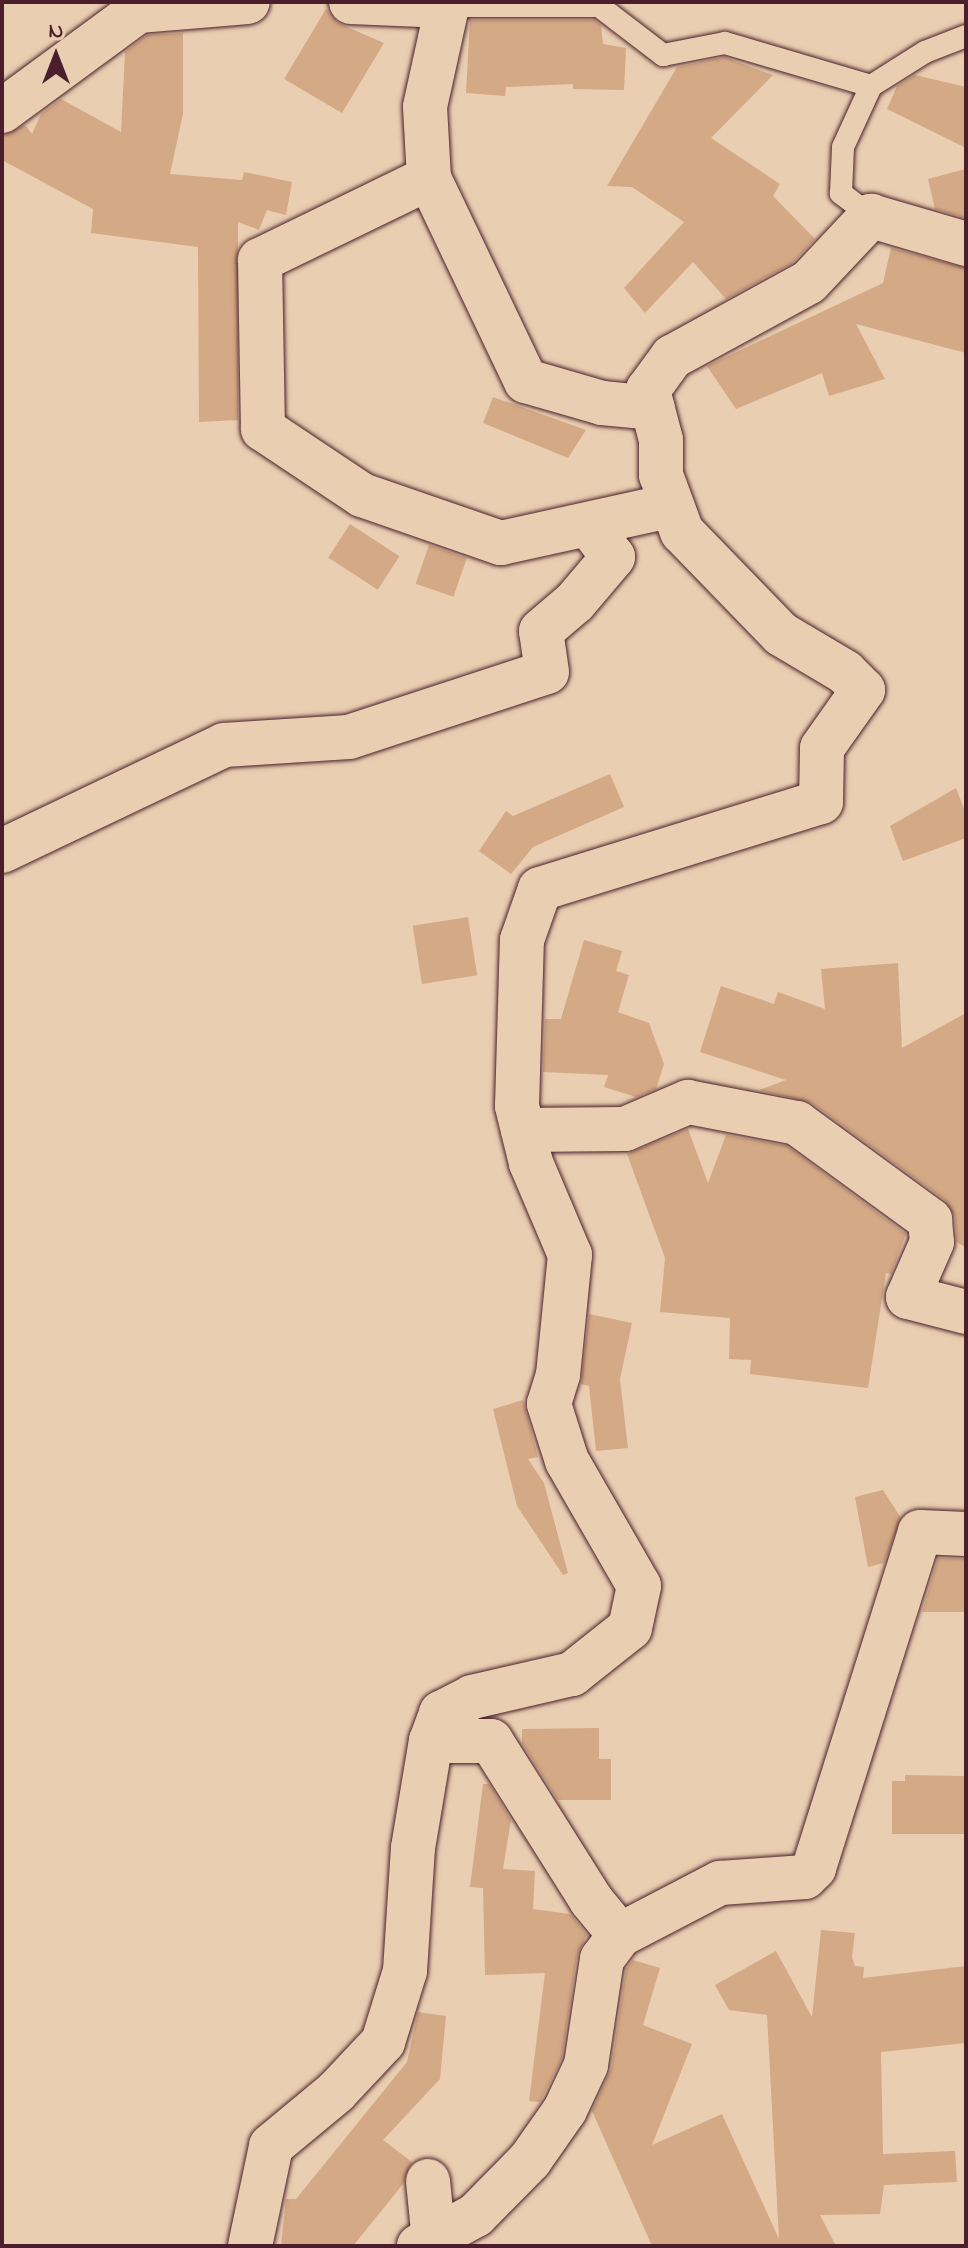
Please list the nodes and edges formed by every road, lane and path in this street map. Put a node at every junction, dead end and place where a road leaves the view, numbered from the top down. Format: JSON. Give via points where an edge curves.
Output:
{"nodes":[{"id":1,"x":248,"y":2,"type":"edge"},
{"id":2,"x":351,"y":2,"type":"edge"},
{"id":3,"x":447,"y":4,"type":"edge"},
{"id":4,"x":966,"y":36,"type":"edge"},
{"id":5,"x":871,"y":86,"type":"junction"},
{"id":6,"x":2,"y":111,"type":"edge"},
{"id":7,"x":429,"y":178,"type":"junction"},
{"id":8,"x":871,"y":216,"type":"junction"},
{"id":9,"x":966,"y":244,"type":"edge"},
{"id":10,"x":653,"y":408,"type":"junction"},
{"id":11,"x":669,"y":506,"type":"junction"},
{"id":12,"x":588,"y":524,"type":"junction"},
{"id":13,"x":2,"y":851,"type":"edge"},
{"id":14,"x":523,"y":1130,"type":"junction"},
{"id":15,"x":966,"y":1312,"type":"edge"},
{"id":16,"x":966,"y":1534,"type":"edge"},
{"id":17,"x":431,"y":1741,"type":"junction"},
{"id":18,"x":620,"y":1935,"type":"junction"},
{"id":19,"x":428,"y":2181,"type":"dead end"},
{"id":20,"x":427,"y":2243,"type":"edge"},
{"id":21,"x":250,"y":2246,"type":"edge"}],
"edges":[{"from":1,"to":6,"type":"street","via":[[138,11]]},
{"from":2,"to":3,"type":"street"},
{"from":3,"to":5,"type":"lane","via":[[599,6],[663,55],[725,43]]},
{"from":3,"to":7,"type":"street","via":[[425,107]]},
{"from":4,"to":5,"type":"lane","via":[[925,52]]},
{"from":5,"to":8,"type":"lane","via":[[843,147],[841,193]]},
{"from":7,"to":10,"type":"street","via":[[526,381],[602,403]]},
{"from":7,"to":12,"type":"street","via":[[260,260],[263,429],[362,495],[501,543]]},
{"from":8,"to":9,"type":"street"},
{"from":8,"to":10,"type":"street","via":[[809,282],[672,357],[648,390]]},
{"from":10,"to":11,"type":"street"},
{"from":11,"to":12,"type":"street"},
{"from":11,"to":14,"type":"street","via":[[682,532],[781,634],[845,672],[863,690],[822,748],[821,802],[540,889],[522,940],[517,1106]]},
{"from":12,"to":13,"type":"street","via":[[613,557],[575,602],[541,631],[547,672],[349,737],[224,745]]},
{"from":14,"to":15,"type":"street","via":[[625,1129],[688,1102],[797,1123],[930,1220],[932,1242],[908,1297]]},
{"from":14,"to":17,"type":"street","via":[[570,1255],[558,1375],[549,1404],[567,1461],[639,1586],[630,1628],[572,1674],[472,1697],[441,1713]]},
{"from":16,"to":18,"type":"street","via":[[920,1532],[814,1868],[805,1877],[720,1883]]},
{"from":17,"to":18,"type":"street","via":[[491,1741],[591,1900]]},
{"from":17,"to":21,"type":"street","via":[[413,1848],[405,1971],[383,2042],[336,2092],[271,2146]]},
{"from":18,"to":20,"type":"street","via":[[602,1959],[586,2065],[565,2110],[530,2160],[476,2215]]},
{"from":19,"to":20,"type":"street"}]}
